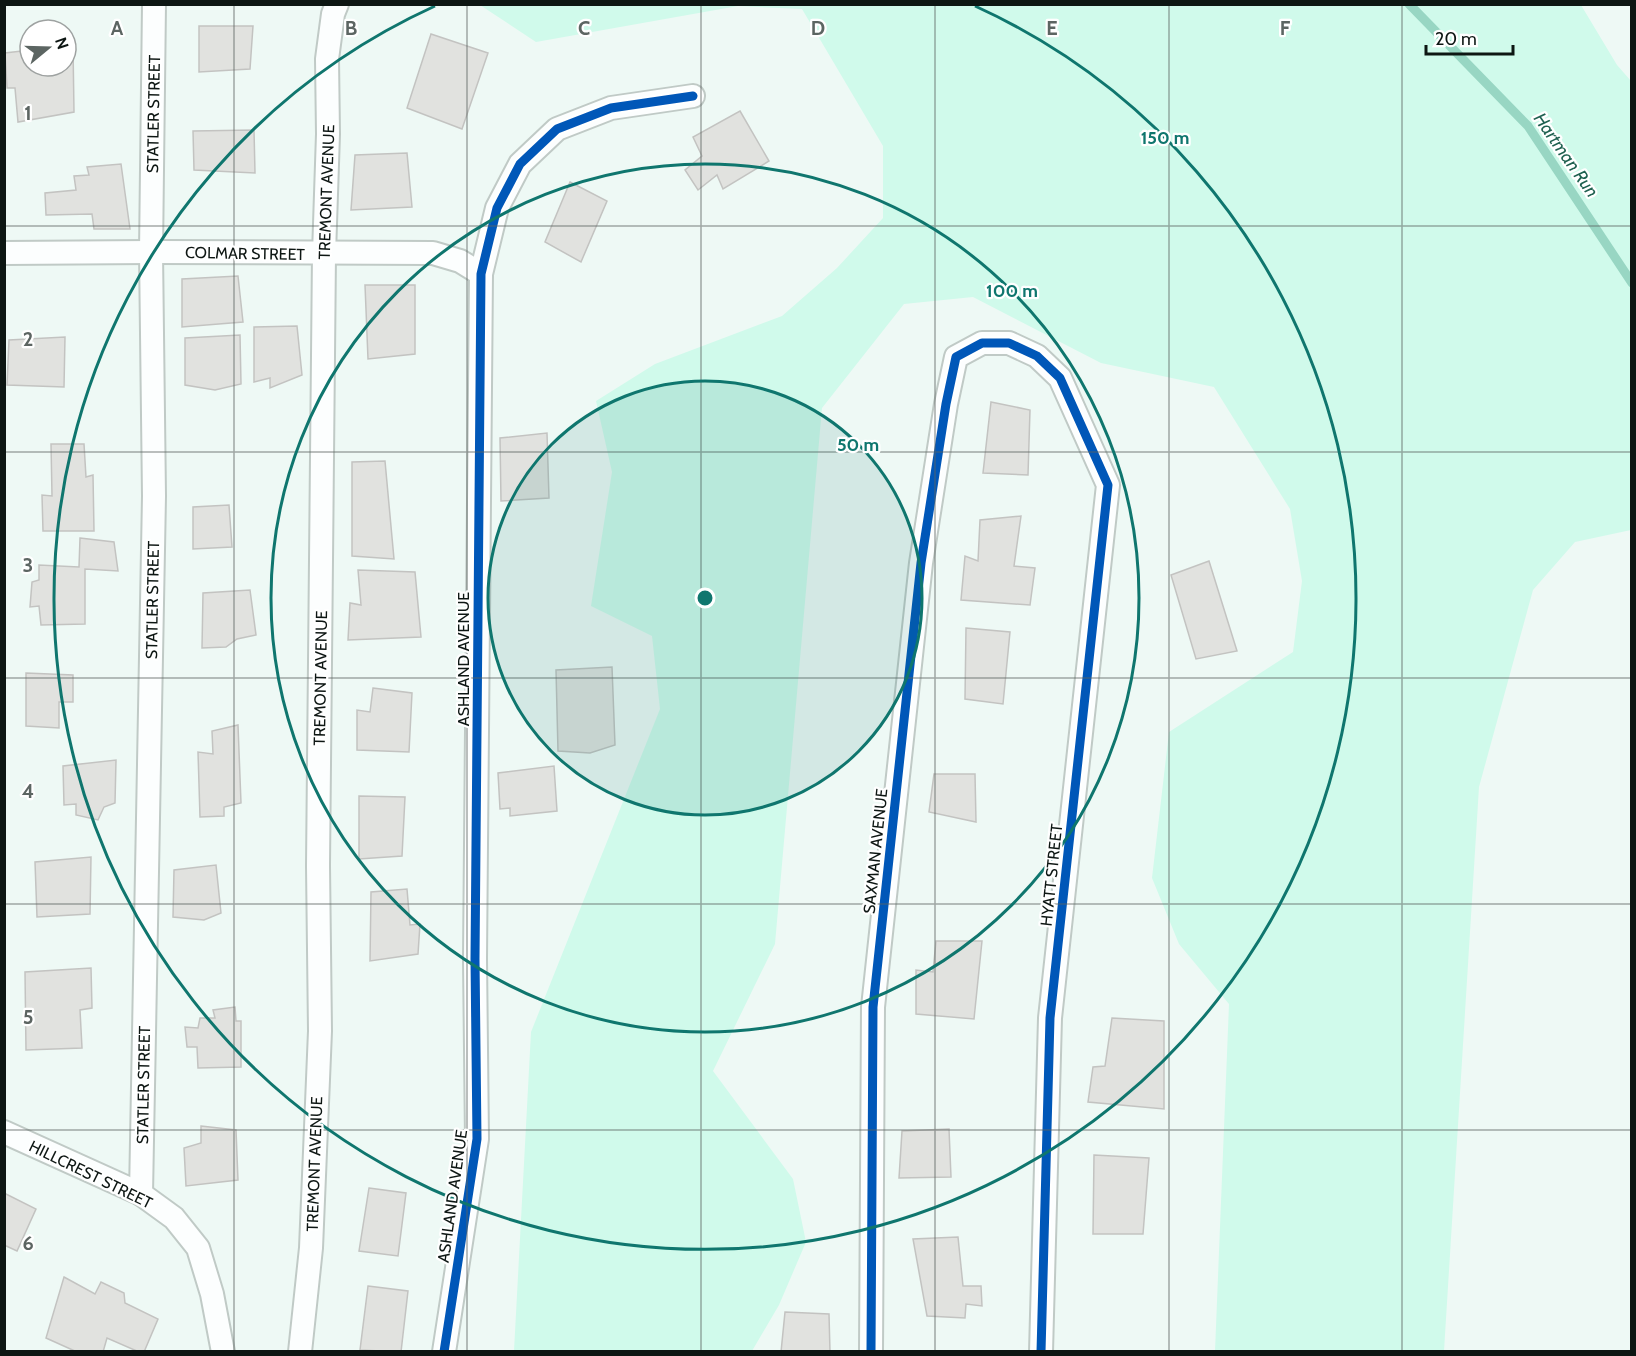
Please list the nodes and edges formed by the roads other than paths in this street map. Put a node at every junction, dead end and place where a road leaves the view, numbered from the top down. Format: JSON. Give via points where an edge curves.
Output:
{"nodes":[{"id":1,"x":154,"y":4,"type":"edge"},
{"id":2,"x":337,"y":4,"type":"edge"},
{"id":3,"x":693,"y":96,"type":"dead end"},
{"id":4,"x":151,"y":252,"type":"junction"},
{"id":5,"x":4,"y":253,"type":"edge"},
{"id":6,"x":324,"y":254,"type":"junction"},
{"id":7,"x":481,"y":274,"type":"junction"},
{"id":8,"x":956,"y":357,"type":"joint"},
{"id":9,"x":4,"y":1132,"type":"edge"},
{"id":10,"x":141,"y":1194,"type":"junction"},
{"id":11,"x":223,"y":1352,"type":"edge"},
{"id":12,"x":300,"y":1352,"type":"edge"},
{"id":13,"x":444,"y":1352,"type":"edge"},
{"id":14,"x":871,"y":1352,"type":"edge"},
{"id":15,"x":1041,"y":1352,"type":"edge"}],
"edges":[{"from":1,"to":4,"type":"street","name":"STATLER STREET"},
{"from":2,"to":6,"type":"street","name":"TREMONT AVENUE","via":[[327,59]]},
{"from":3,"to":7,"type":"street","name":"ASHLAND AVENUE","via":[[611,108],[557,129],[515,173],[497,208]]},
{"from":4,"to":5,"type":"street","name":"COLMAR STREET"},
{"from":4,"to":6,"type":"street","name":"COLMAR STREET"},
{"from":4,"to":10,"type":"street","name":"STATLER STREET","via":[[154,496]]},
{"from":6,"to":7,"type":"street","name":"COLMAR STREET","via":[[433,253],[460,261]]},
{"from":6,"to":12,"type":"street","name":"TREMONT AVENUE","via":[[320,1031],[311,1248]]},
{"from":7,"to":13,"type":"street","name":"ASHLAND AVENUE","via":[[477,1139]]},
{"from":8,"to":14,"type":"street","name":"SAXMAN AVENUE","via":[[921,563],[873,1007]]},
{"from":8,"to":15,"type":"street","name":"HYATT STREET","via":[[982,343],[1009,343],[1037,356],[1060,378],[1108,485],[1050,1018]]},
{"from":9,"to":10,"type":"street","name":"HILLCREST STREET"},
{"from":10,"to":11,"type":"street","name":"HILLCREST STREET","via":[[174,1218],[198,1248]]}]}
